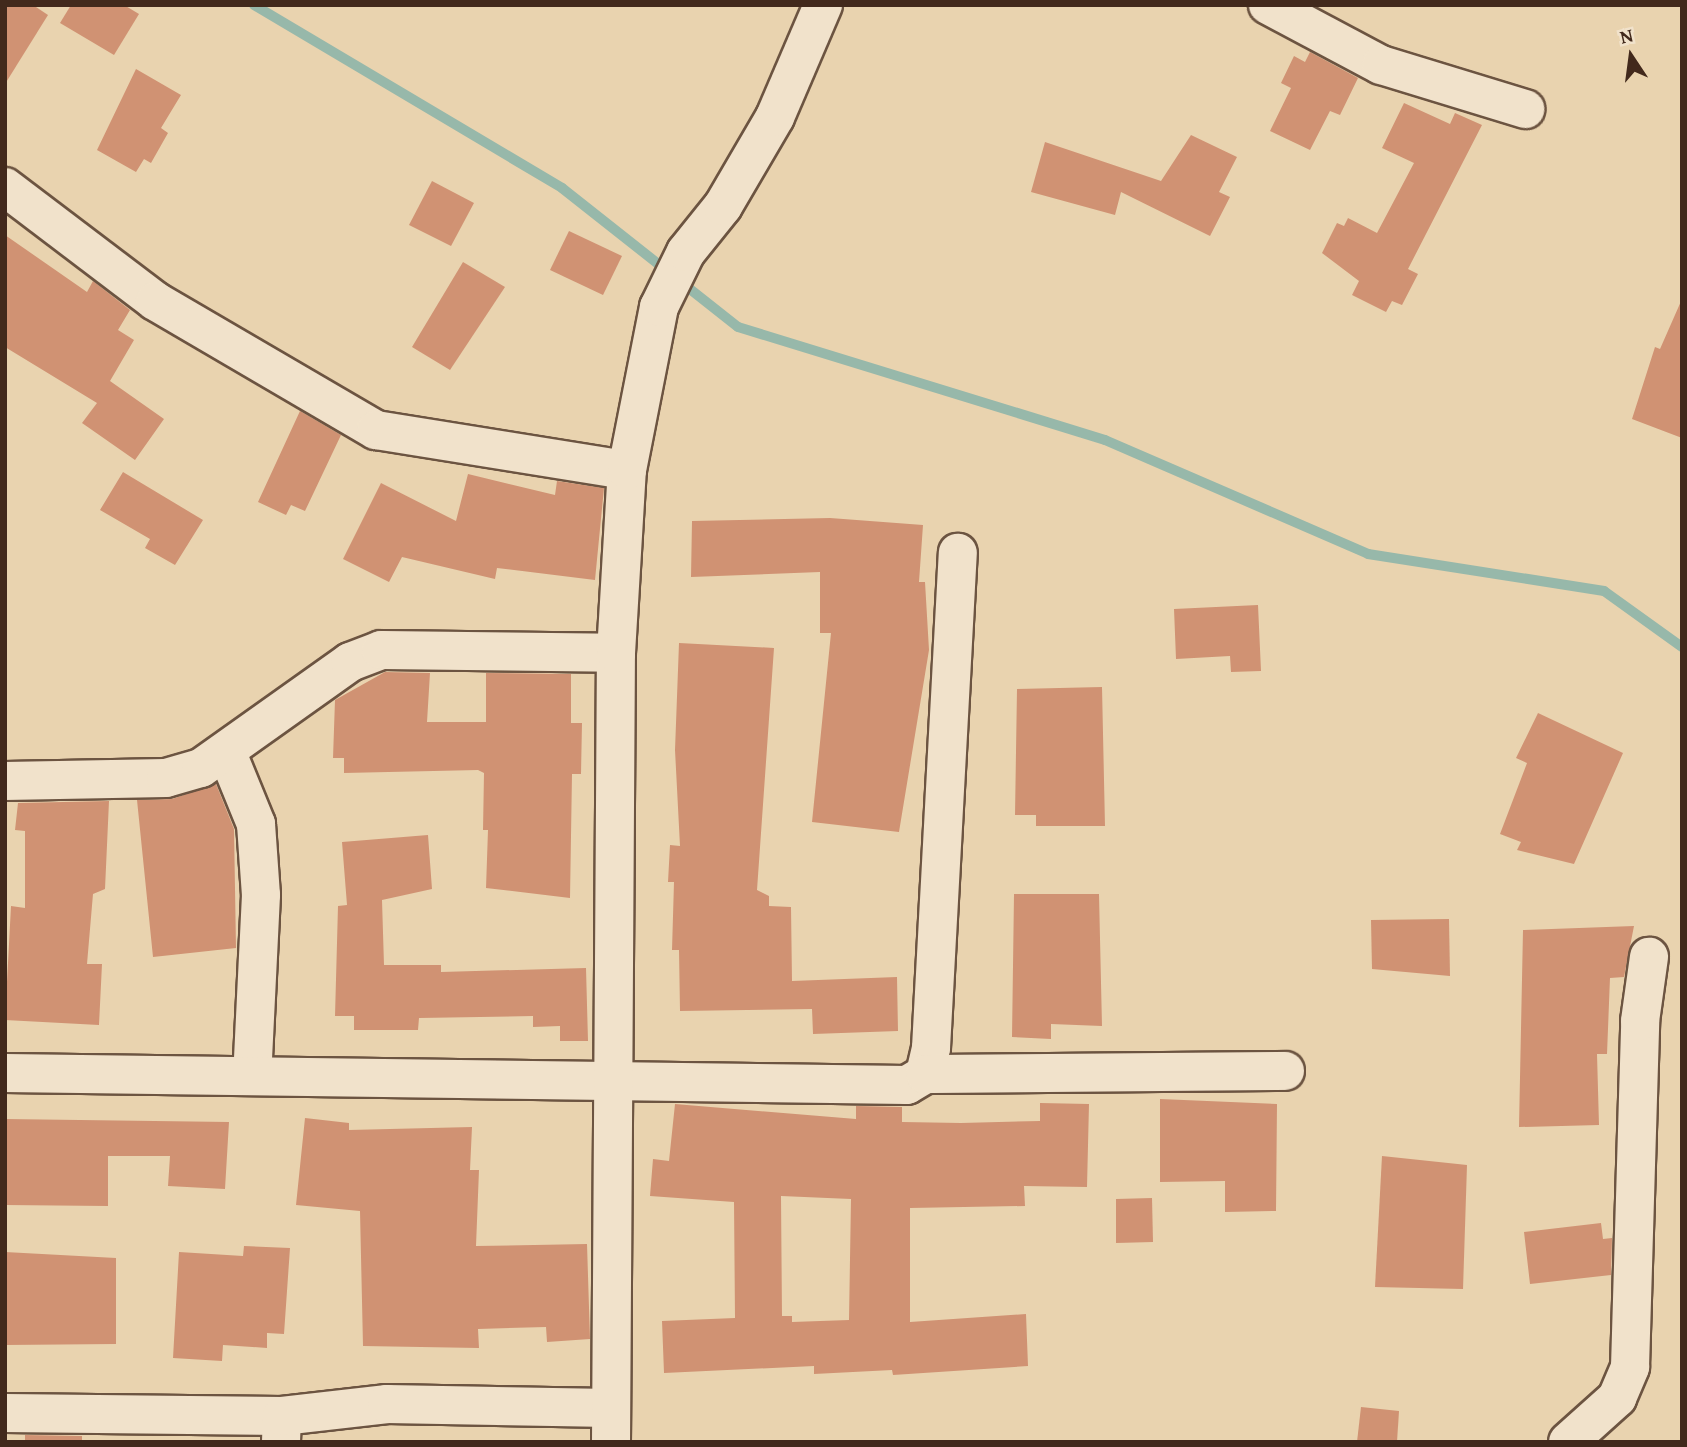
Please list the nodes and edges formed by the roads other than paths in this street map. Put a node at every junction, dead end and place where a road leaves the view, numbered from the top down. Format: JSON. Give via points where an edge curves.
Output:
{"nodes":[{"id":1,"x":823,"y":5,"type":"edge"},
{"id":2,"x":1268,"y":5,"type":"edge"},
{"id":3,"x":1525,"y":109,"type":"dead end"},
{"id":4,"x":5,"y":187,"type":"edge"},
{"id":5,"x":627,"y":470,"type":"junction"},
{"id":6,"x":958,"y":553,"type":"dead end"},
{"id":7,"x":616,"y":653,"type":"junction"},
{"id":8,"x":227,"y":753,"type":"junction"},
{"id":9,"x":5,"y":781,"type":"edge"},
{"id":10,"x":1649,"y":957,"type":"dead end"},
{"id":11,"x":1285,"y":1071,"type":"dead end"},
{"id":12,"x":5,"y":1073,"type":"edge"},
{"id":13,"x":925,"y":1074,"type":"junction"},
{"id":14,"x":252,"y":1076,"type":"junction"},
{"id":15,"x":611,"y":1085,"type":"junction"},
{"id":16,"x":5,"y":1413,"type":"edge"},
{"id":17,"x":611,"y":1425,"type":"edge"},
{"id":18,"x":282,"y":1429,"type":"edge"},
{"id":19,"x":1568,"y":1442,"type":"edge"}],
"edges":[{"from":1,"to":5,"type":"street","via":[[775,117],[723,206],[686,252],[659,307]]},
{"from":2,"to":3,"type":"street","via":[[1381,65]]},
{"from":4,"to":5,"type":"street","via":[[155,301],[376,430]]},
{"from":5,"to":7,"type":"street"},
{"from":6,"to":13,"type":"street"},
{"from":7,"to":8,"type":"street","via":[[380,650],[350,662],[307,698],[253,726]]},
{"from":7,"to":15,"type":"street"},
{"from":8,"to":9,"type":"street","via":[[166,778]]},
{"from":8,"to":14,"type":"street","via":[[256,824],[261,895]]},
{"from":10,"to":19,"type":"street","via":[[1640,1021],[1630,1367],[1617,1398]]},
{"from":11,"to":13,"type":"street"},
{"from":12,"to":14,"type":"street"},
{"from":13,"to":15,"type":"street","via":[[908,1085]]},
{"from":14,"to":15,"type":"street"},
{"from":15,"to":17,"type":"street"},
{"from":16,"to":18,"type":"street"},
{"from":17,"to":18,"type":"street","via":[[484,1401]]}]}
